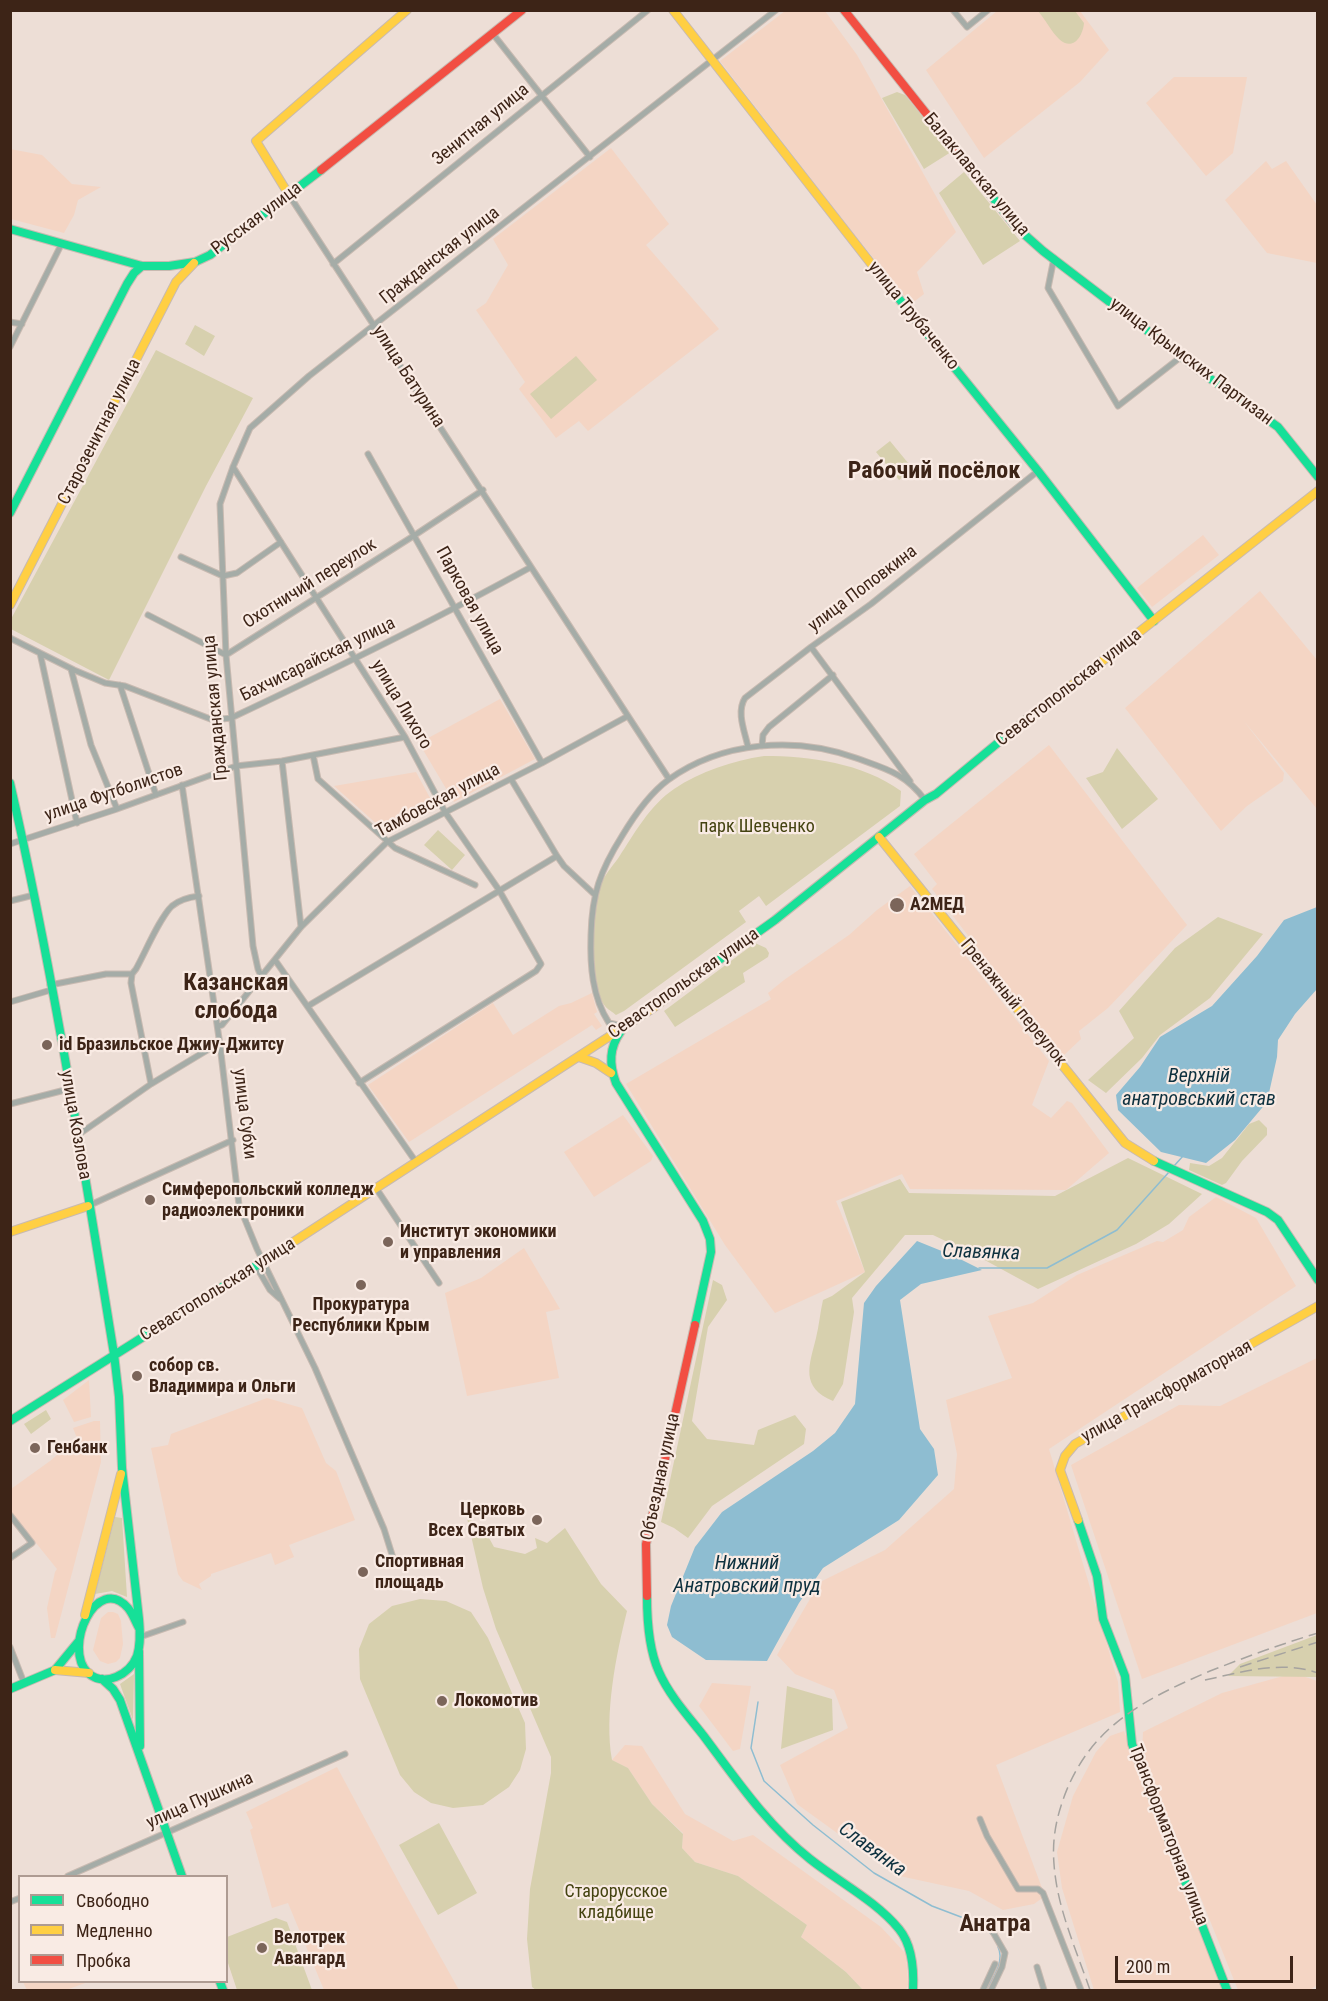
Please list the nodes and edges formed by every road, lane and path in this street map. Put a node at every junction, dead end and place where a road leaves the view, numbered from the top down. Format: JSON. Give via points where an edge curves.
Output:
{"nodes":[{"id":1,"x":407,"y":10,"type":"edge"},
{"id":2,"x":522,"y":10,"type":"edge"},
{"id":3,"x":648,"y":10,"type":"edge"},
{"id":4,"x":673,"y":10,"type":"edge"},
{"id":5,"x":776,"y":10,"type":"edge"},
{"id":6,"x":844,"y":10,"type":"edge"},
{"id":7,"x":953,"y":10,"type":"edge"},
{"id":8,"x":987,"y":10,"type":"edge"},
{"id":9,"x":493,"y":34,"type":"junction"},
{"id":10,"x":712,"y":62,"type":"junction"},
{"id":11,"x":542,"y":95,"type":"junction"},
{"id":12,"x":590,"y":157,"type":"junction"},
{"id":13,"x":290,"y":195,"type":"junction"},
{"id":14,"x":10,"y":229,"type":"edge"},
{"id":15,"x":62,"y":242,"type":"junction"},
{"id":16,"x":1054,"y":258,"type":"junction"},
{"id":17,"x":128,"y":261,"type":"junction"},
{"id":18,"x":195,"y":262,"type":"junction"},
{"id":19,"x":333,"y":264,"type":"junction"},
{"id":20,"x":142,"y":266,"type":"junction"},
{"id":21,"x":168,"y":266,"type":"junction"},
{"id":22,"x":134,"y":273,"type":"junction"},
{"id":23,"x":176,"y":282,"type":"junction"},
{"id":24,"x":10,"y":322,"type":"edge"},
{"id":25,"x":22,"y":324,"type":"junction"},
{"id":26,"x":375,"y":326,"type":"junction"},
{"id":27,"x":10,"y":346,"type":"edge"},
{"id":28,"x":1182,"y":356,"type":"junction"},
{"id":29,"x":368,"y":454,"type":"dead end"},
{"id":30,"x":233,"y":466,"type":"junction"},
{"id":31,"x":1038,"y":471,"type":"junction"},
{"id":32,"x":1317,"y":477,"type":"edge"},
{"id":33,"x":483,"y":490,"type":"junction"},
{"id":34,"x":1317,"y":491,"type":"edge"},
{"id":35,"x":10,"y":513,"type":"edge"},
{"id":36,"x":415,"y":535,"type":"junction"},
{"id":37,"x":281,"y":542,"type":"junction"},
{"id":38,"x":181,"y":557,"type":"dead end"},
{"id":39,"x":531,"y":567,"type":"junction"},
{"id":40,"x":223,"y":576,"type":"junction"},
{"id":41,"x":316,"y":597,"type":"junction"},
{"id":42,"x":10,"y":605,"type":"edge"},
{"id":43,"x":456,"y":608,"type":"junction"},
{"id":44,"x":148,"y":615,"type":"dead end"},
{"id":45,"x":1154,"y":621,"type":"junction"},
{"id":46,"x":10,"y":638,"type":"edge"},
{"id":47,"x":811,"y":647,"type":"junction"},
{"id":48,"x":40,"y":653,"type":"junction"},
{"id":49,"x":225,"y":655,"type":"junction"},
{"id":50,"x":356,"y":659,"type":"junction"},
{"id":51,"x":70,"y":669,"type":"junction"},
{"id":52,"x":833,"y":675,"type":"junction"},
{"id":53,"x":120,"y":685,"type":"junction"},
{"id":54,"x":628,"y":716,"type":"junction"},
{"id":55,"x":231,"y":718,"type":"junction"},
{"id":56,"x":405,"y":736,"type":"junction"},
{"id":57,"x":762,"y":746,"type":"junction"},
{"id":58,"x":748,"y":747,"type":"junction"},
{"id":59,"x":312,"y":755,"type":"junction"},
{"id":60,"x":282,"y":760,"type":"junction"},
{"id":61,"x":542,"y":763,"type":"junction"},
{"id":62,"x":236,"y":766,"type":"junction"},
{"id":63,"x":512,"y":779,"type":"junction"},
{"id":64,"x":669,"y":779,"type":"junction"},
{"id":65,"x":10,"y":783,"type":"edge"},
{"id":66,"x":913,"y":784,"type":"junction"},
{"id":67,"x":182,"y":785,"type":"junction"},
{"id":68,"x":156,"y":795,"type":"junction"},
{"id":69,"x":925,"y":800,"type":"junction"},
{"id":70,"x":117,"y":809,"type":"junction"},
{"id":71,"x":445,"y":812,"type":"junction"},
{"id":72,"x":77,"y":823,"type":"junction"},
{"id":73,"x":879,"y":837,"type":"junction"},
{"id":74,"x":23,"y":840,"type":"junction"},
{"id":75,"x":387,"y":842,"type":"junction"},
{"id":76,"x":10,"y":844,"type":"edge"},
{"id":77,"x":557,"y":856,"type":"junction"},
{"id":78,"x":475,"y":885,"type":"dead end"},
{"id":79,"x":499,"y":890,"type":"junction"},
{"id":80,"x":594,"y":894,"type":"junction"},
{"id":81,"x":34,"y":895,"type":"junction"},
{"id":82,"x":200,"y":896,"type":"junction"},
{"id":83,"x":10,"y":901,"type":"edge"},
{"id":84,"x":301,"y":927,"type":"junction"},
{"id":85,"x":275,"y":960,"type":"junction"},
{"id":86,"x":132,"y":974,"type":"junction"},
{"id":87,"x":261,"y":976,"type":"junction"},
{"id":88,"x":51,"y":988,"type":"junction"},
{"id":89,"x":10,"y":1002,"type":"edge"},
{"id":90,"x":308,"y":1006,"type":"junction"},
{"id":91,"x":218,"y":1026,"type":"junction"},
{"id":92,"x":625,"y":1026,"type":"junction"},
{"id":93,"x":220,"y":1045,"type":"junction"},
{"id":94,"x":579,"y":1058,"type":"junction"},
{"id":95,"x":611,"y":1073,"type":"junction"},
{"id":96,"x":359,"y":1083,"type":"junction"},
{"id":97,"x":151,"y":1084,"type":"junction"},
{"id":98,"x":69,"y":1089,"type":"junction"},
{"id":99,"x":10,"y":1104,"type":"edge"},
{"id":100,"x":78,"y":1135,"type":"junction"},
{"id":101,"x":233,"y":1140,"type":"junction"},
{"id":102,"x":416,"y":1162,"type":"junction"},
{"id":103,"x":376,"y":1188,"type":"junction"},
{"id":104,"x":88,"y":1206,"type":"junction"},
{"id":105,"x":10,"y":1233,"type":"edge"},
{"id":106,"x":260,"y":1264,"type":"junction"},
{"id":107,"x":1317,"y":1280,"type":"edge"},
{"id":108,"x":439,"y":1283,"type":"dead end"},
{"id":109,"x":282,"y":1299,"type":"junction"},
{"id":110,"x":1317,"y":1306,"type":"edge"},
{"id":111,"x":114,"y":1354,"type":"junction"},
{"id":112,"x":10,"y":1421,"type":"edge"},
{"id":113,"x":122,"y":1469,"type":"junction"},
{"id":114,"x":128,"y":1512,"type":"junction"},
{"id":115,"x":109,"y":1513,"type":"junction"},
{"id":116,"x":10,"y":1515,"type":"edge"},
{"id":117,"x":10,"y":1558,"type":"edge"},
{"id":118,"x":394,"y":1561,"type":"dead end"},
{"id":119,"x":84,"y":1618,"type":"junction"},
{"id":120,"x":183,"y":1622,"type":"dead end"},
{"id":121,"x":140,"y":1633,"type":"junction"},
{"id":122,"x":78,"y":1642,"type":"junction"},
{"id":123,"x":10,"y":1647,"type":"edge"},
{"id":124,"x":139,"y":1650,"type":"junction"},
{"id":125,"x":55,"y":1670,"type":"junction"},
{"id":126,"x":89,"y":1673,"type":"junction"},
{"id":127,"x":1125,"y":1676,"type":"joint"},
{"id":128,"x":102,"y":1679,"type":"junction"},
{"id":129,"x":24,"y":1683,"type":"junction"},
{"id":130,"x":10,"y":1689,"type":"edge"},
{"id":131,"x":140,"y":1753,"type":"junction"},
{"id":132,"x":345,"y":1754,"type":"dead end"},
{"id":133,"x":980,"y":1819,"type":"dead end"},
{"id":134,"x":166,"y":1833,"type":"junction"},
{"id":135,"x":70,"y":1875,"type":"edge"},
{"id":136,"x":182,"y":1875,"type":"edge"},
{"id":137,"x":987,"y":1922,"type":"dead end"},
{"id":138,"x":995,"y":1964,"type":"dead end"},
{"id":139,"x":1037,"y":1967,"type":"dead end"},
{"id":140,"x":913,"y":1990,"type":"edge"},
{"id":141,"x":983,"y":1990,"type":"edge"},
{"id":142,"x":991,"y":1990,"type":"edge"},
{"id":143,"x":1044,"y":1990,"type":"edge"},
{"id":144,"x":1081,"y":1990,"type":"edge"},
{"id":145,"x":1227,"y":1990,"type":"edge"}],
"edges":[{"from":1,"to":13,"type":"main road","name":"улица Батурина","via":[[256,141]]},
{"from":2,"to":9,"type":"main road","name":"Русская улица"},
{"from":3,"to":11,"type":"street","name":"Зенитная улица"},
{"from":4,"to":10,"type":"main road","name":"улица Трубаченко"},
{"from":5,"to":10,"type":"street","name":"Гражданская улица"},
{"from":6,"to":16,"type":"main road","name":"Балаклавская улица","via":[[1016,227]]},
{"from":7,"to":8,"type":"street","via":[[967,27]]},
{"from":9,"to":11,"type":"street"},
{"from":9,"to":13,"type":"main road","name":"Русская улица"},
{"from":10,"to":12,"type":"street","name":"Гражданская улица"},
{"from":10,"to":31,"type":"main road","name":"улица Трубаченко"},
{"from":11,"to":12,"type":"street"},
{"from":11,"to":19,"type":"street","name":"Зенитная улица"},
{"from":12,"to":26,"type":"street","name":"Гражданская улица"},
{"from":13,"to":18,"type":"main road","name":"Русская улица"},
{"from":13,"to":19,"type":"street","name":"улица Батурина"},
{"from":14,"to":15,"type":"main road","name":"Русская улица"},
{"from":15,"to":17,"type":"main road","name":"Русская улица"},
{"from":15,"to":25,"type":"street"},
{"from":16,"to":28,"type":"main road","name":"улица Крымских Партизан"},
{"from":16,"to":28,"type":"street","via":[[1048,288],[1118,406]]},
{"from":17,"to":20,"type":"main road","name":"Русская улица"},
{"from":17,"to":22,"type":"main road"},
{"from":18,"to":21,"type":"main road","name":"Русская улица"},
{"from":18,"to":23,"type":"main road","name":"Старозенитная улица"},
{"from":19,"to":26,"type":"street","name":"улица Батурина"},
{"from":20,"to":21,"type":"main road","name":"Русская улица"},
{"from":20,"to":22,"type":"main road"},
{"from":21,"to":23,"type":"main road","via":[[177,275]]},
{"from":22,"to":35,"type":"main road"},
{"from":23,"to":42,"type":"main road","name":"Старозенитная улица"},
{"from":24,"to":25,"type":"street"},
{"from":25,"to":27,"type":"street"},
{"from":26,"to":30,"type":"street","name":"Гражданская улица","via":[[250,428]]},
{"from":26,"to":33,"type":"street","name":"улица Батурина"},
{"from":28,"to":32,"type":"main road","name":"улица Крымских Партизан","via":[[1278,427]]},
{"from":29,"to":36,"type":"street","name":"Парковая улица"},
{"from":30,"to":37,"type":"street","name":"улица Лихого"},
{"from":30,"to":40,"type":"street","name":"Гражданская улица","via":[[220,504]]},
{"from":31,"to":45,"type":"main road","name":"улица Трубаченко"},
{"from":31,"to":47,"type":"street","name":"улица Поповкина"},
{"from":33,"to":36,"type":"street","name":"Охотничий переулок"},
{"from":33,"to":39,"type":"street","name":"улица Батурина"},
{"from":34,"to":45,"type":"main road","name":"Севастопольская улица"},
{"from":36,"to":41,"type":"street","name":"Охотничий переулок"},
{"from":36,"to":43,"type":"street","name":"Парковая улица"},
{"from":37,"to":40,"type":"street","via":[[237,573]]},
{"from":37,"to":41,"type":"street","name":"улица Лихого"},
{"from":38,"to":40,"type":"street"},
{"from":39,"to":43,"type":"street","name":"Бахчисарайская улица"},
{"from":39,"to":54,"type":"street","name":"улица Батурина"},
{"from":40,"to":49,"type":"street","name":"Гражданская улица"},
{"from":41,"to":49,"type":"street","name":"Охотничий переулок"},
{"from":41,"to":50,"type":"street","name":"улица Лихого"},
{"from":43,"to":50,"type":"street","name":"Бахчисарайская улица"},
{"from":43,"to":61,"type":"street","name":"Парковая улица"},
{"from":44,"to":49,"type":"street"},
{"from":45,"to":69,"type":"main road","name":"Севастопольская улица"},
{"from":46,"to":48,"type":"street","name":"Бахчисарайская улица"},
{"from":47,"to":52,"type":"street"},
{"from":47,"to":58,"type":"street","name":"улица Поповкина","via":[[745,698],[741,712]]},
{"from":48,"to":51,"type":"street","name":"Бахчисарайская улица"},
{"from":48,"to":72,"type":"street"},
{"from":49,"to":55,"type":"street","name":"Гражданская улица"},
{"from":50,"to":55,"type":"street","name":"Бахчисарайская улица"},
{"from":50,"to":56,"type":"street","name":"улица Лихого"},
{"from":51,"to":53,"type":"street","name":"Бахчисарайская улица"},
{"from":51,"to":70,"type":"street","via":[[91,745]]},
{"from":52,"to":57,"type":"street","via":[[766,731]]},
{"from":52,"to":66,"type":"street"},
{"from":53,"to":55,"type":"street","name":"Бахчисарайская улица","via":[[213,720]]},
{"from":53,"to":68,"type":"street"},
{"from":54,"to":61,"type":"street","name":"Тамбовская улица"},
{"from":54,"to":64,"type":"street","name":"улица Батурина"},
{"from":55,"to":62,"type":"street","name":"Гражданская улица"},
{"from":56,"to":59,"type":"street","name":"улица Футболистов"},
{"from":56,"to":71,"type":"street","name":"улица Лихого"},
{"from":57,"to":58,"type":"street"},
{"from":57,"to":66,"type":"street","via":[[832,750]]},
{"from":58,"to":64,"type":"street","via":[[718,754]]},
{"from":59,"to":60,"type":"street","name":"улица Футболистов"},
{"from":59,"to":75,"type":"street","via":[[318,779]]},
{"from":60,"to":62,"type":"street","name":"улица Футболистов"},
{"from":60,"to":84,"type":"street"},
{"from":61,"to":63,"type":"street","name":"Тамбовская улица"},
{"from":62,"to":67,"type":"street","name":"улица Футболистов"},
{"from":62,"to":87,"type":"street","name":"Гражданская улица","via":[[253,946]]},
{"from":63,"to":71,"type":"street","name":"Тамбовская улица"},
{"from":63,"to":77,"type":"street"},
{"from":64,"to":80,"type":"street","via":[[626,829]]},
{"from":65,"to":74,"type":"main road","name":"улица Козлова"},
{"from":66,"to":69,"type":"street"},
{"from":67,"to":68,"type":"street","name":"улица Футболистов"},
{"from":67,"to":82,"type":"street","name":"улица Субхи"},
{"from":68,"to":70,"type":"street","name":"улица Футболистов"},
{"from":69,"to":73,"type":"main road","name":"Севастопольская улица"},
{"from":70,"to":72,"type":"street","name":"улица Футболистов"},
{"from":71,"to":75,"type":"street","name":"Тамбовская улица"},
{"from":71,"to":79,"type":"street","name":"улица Лихого"},
{"from":72,"to":74,"type":"street","name":"улица Футболистов"},
{"from":73,"to":92,"type":"main road","name":"Севастопольская улица","via":[[762,930]]},
{"from":73,"to":107,"type":"main road","name":"Гренажный переулок","via":[[1125,1143],[1153,1161],[1261,1208],[1278,1220]]},
{"from":74,"to":76,"type":"street","name":"улица Футболистов"},
{"from":74,"to":81,"type":"main road","name":"улица Козлова"},
{"from":75,"to":78,"type":"street"},
{"from":75,"to":84,"type":"street","name":"Тамбовская улица"},
{"from":77,"to":79,"type":"street"},
{"from":77,"to":80,"type":"street"},
{"from":79,"to":90,"type":"street"},
{"from":79,"to":96,"type":"street","name":"улица Лихого","via":[[540,967]]},
{"from":80,"to":92,"type":"street","via":[[590,954],[596,993],[609,1023]]},
{"from":81,"to":83,"type":"street"},
{"from":81,"to":88,"type":"main road","name":"улица Козлова"},
{"from":82,"to":86,"type":"street","via":[[171,906]]},
{"from":82,"to":91,"type":"street","name":"улица Субхи"},
{"from":84,"to":85,"type":"street","name":"Тамбовская улица"},
{"from":85,"to":87,"type":"street","name":"Тамбовская улица"},
{"from":85,"to":90,"type":"street"},
{"from":86,"to":88,"type":"street","via":[[106,974]]},
{"from":86,"to":97,"type":"street"},
{"from":87,"to":91,"type":"street","name":"Тамбовская улица"},
{"from":88,"to":89,"type":"street"},
{"from":88,"to":98,"type":"main road","name":"улица Козлова"},
{"from":90,"to":96,"type":"street"},
{"from":91,"to":93,"type":"street","name":"улица Субхи"},
{"from":92,"to":94,"type":"main road","name":"Севастопольская улица"},
{"from":92,"to":95,"type":"main road","via":[[611,1048]]},
{"from":93,"to":97,"type":"street"},
{"from":93,"to":101,"type":"street","name":"улица Субхи"},
{"from":94,"to":95,"type":"main road"},
{"from":94,"to":102,"type":"main road","name":"Севастопольская улица"},
{"from":95,"to":140,"type":"main road","name":"Объездная улица","via":[[703,1221],[711,1245],[646,1544],[647,1613],[659,1673],[766,1818],[808,1858],[877,1908],[900,1930],[910,1948]]},
{"from":96,"to":102,"type":"street"},
{"from":97,"to":100,"type":"street"},
{"from":98,"to":99,"type":"street"},
{"from":98,"to":100,"type":"main road","name":"улица Козлова"},
{"from":100,"to":104,"type":"main road","name":"улица Козлова"},
{"from":101,"to":104,"type":"street"},
{"from":101,"to":106,"type":"street","name":"улица Субхи","via":[[239,1205]]},
{"from":102,"to":103,"type":"main road","name":"Севастопольская улица"},
{"from":103,"to":106,"type":"main road","name":"Севастопольская улица"},
{"from":103,"to":108,"type":"street"},
{"from":104,"to":105,"type":"main road"},
{"from":104,"to":111,"type":"main road","name":"улица Козлова"},
{"from":106,"to":109,"type":"street","via":[[270,1290]]},
{"from":106,"to":109,"type":"street","name":"улица Субхи","via":[[268,1270],[274,1290]]},
{"from":106,"to":111,"type":"main road","name":"Севастопольская улица"},
{"from":109,"to":118,"type":"street","via":[[320,1379]]},
{"from":110,"to":127,"type":"main road","name":"улица Трансформаторная","via":[[1075,1444],[1065,1456],[1060,1470],[1097,1576],[1103,1619]]},
{"from":111,"to":112,"type":"main road","name":"Севастопольская улица"},
{"from":111,"to":113,"type":"main road","name":"улица Козлова"},
{"from":113,"to":114,"type":"main road","name":"улица Козлова"},
{"from":113,"to":115,"type":"main road","name":"улица Козлова"},
{"from":114,"to":115,"type":"main road","via":[[119,1509]]},
{"from":114,"to":121,"type":"main road","name":"улица Козлова"},
{"from":115,"to":119,"type":"main road","name":"улица Козлова"},
{"from":116,"to":117,"type":"street","via":[[32,1543]]},
{"from":119,"to":121,"type":"main road","via":[[94,1605],[112,1599],[126,1605]]},
{"from":119,"to":122,"type":"main road"},
{"from":120,"to":121,"type":"street"},
{"from":121,"to":124,"type":"main road"},
{"from":122,"to":125,"type":"main road"},
{"from":122,"to":126,"type":"main road","via":[[80,1659]]},
{"from":123,"to":129,"type":"street"},
{"from":124,"to":128,"type":"main road","via":[[134,1662],[121,1674]]},
{"from":124,"to":131,"type":"main road"},
{"from":125,"to":126,"type":"main road"},
{"from":125,"to":129,"type":"main road"},
{"from":126,"to":128,"type":"main road"},
{"from":127,"to":145,"type":"main road","name":"Трансформаторная улица","via":[[1132,1744]]},
{"from":128,"to":131,"type":"main road","via":[[120,1700]]},
{"from":129,"to":130,"type":"main road"},
{"from":131,"to":134,"type":"main road"},
{"from":132,"to":134,"type":"street","name":"улица Пушкина"},
{"from":133,"to":144,"type":"street","via":[[1018,1889],[1038,1889],[1043,1893]]},
{"from":134,"to":135,"type":"street","name":"улица Пушкина"},
{"from":134,"to":136,"type":"main road"},
{"from":137,"to":142,"type":"street","via":[[1005,1953]]},
{"from":138,"to":141,"type":"street"},
{"from":139,"to":143,"type":"street"}]}
